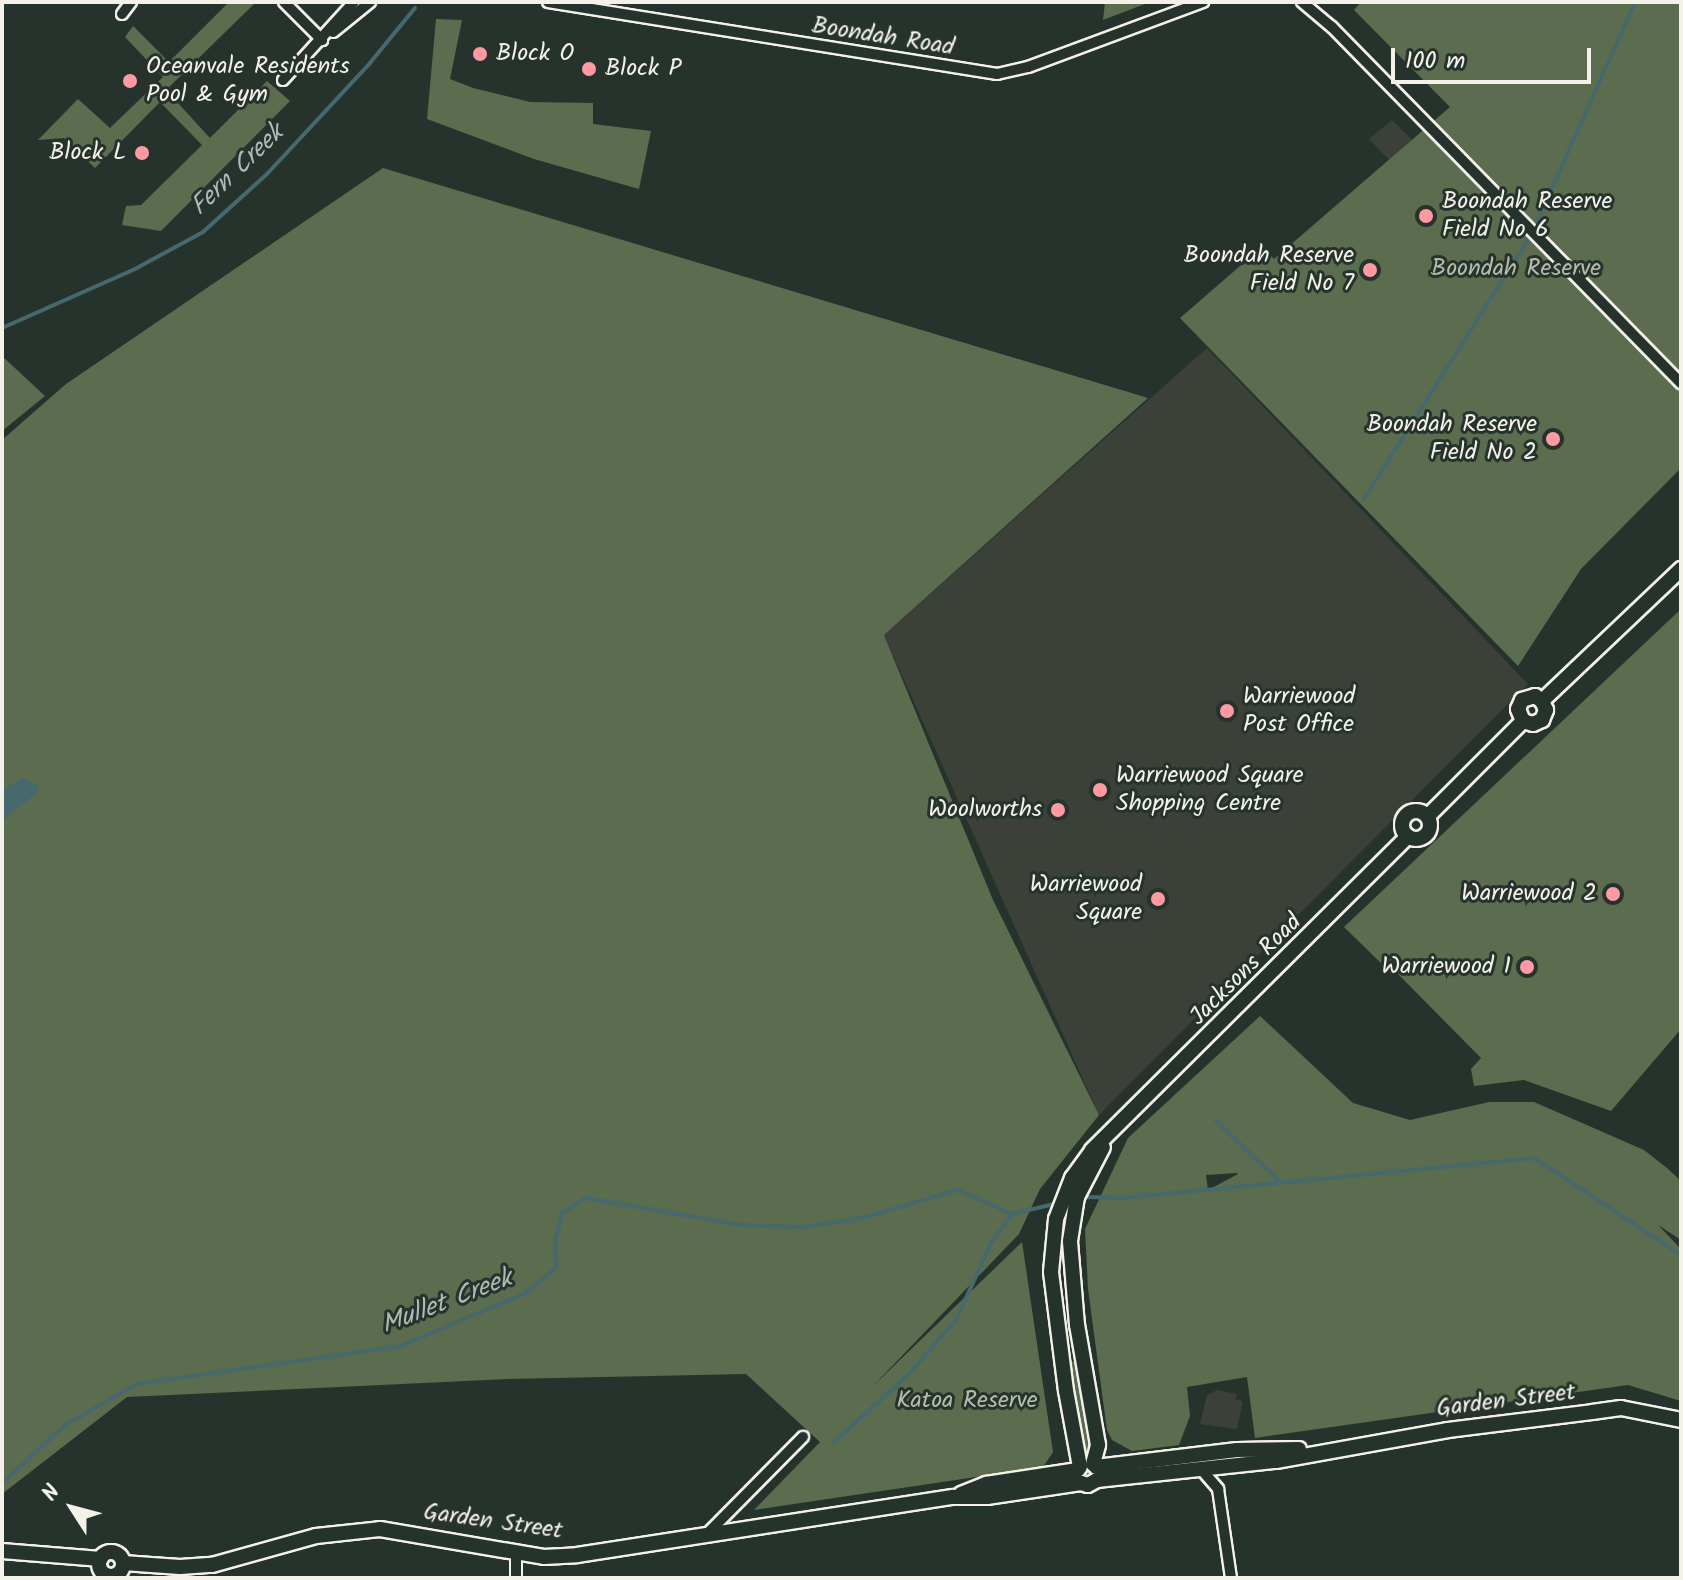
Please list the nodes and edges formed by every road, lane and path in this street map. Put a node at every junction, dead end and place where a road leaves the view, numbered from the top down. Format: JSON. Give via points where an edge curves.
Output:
{"nodes":[{"id":1,"x":131,"y":2,"type":"edge"},
{"id":2,"x":284,"y":2,"type":"edge"},
{"id":3,"x":354,"y":2,"type":"edge"},
{"id":4,"x":370,"y":2,"type":"edge"},
{"id":5,"x":548,"y":2,"type":"edge"},
{"id":6,"x":1203,"y":2,"type":"edge"},
{"id":7,"x":1302,"y":2,"type":"edge"},
{"id":8,"x":122,"y":14,"type":"dead end"},
{"id":9,"x":322,"y":40,"type":"junction"},
{"id":10,"x":283,"y":80,"type":"dead end"},
{"id":11,"x":1681,"y":383,"type":"edge"},
{"id":12,"x":1681,"y":569,"type":"edge"},
{"id":13,"x":1428,"y":816,"type":"junction"},
{"id":14,"x":1408,"y":836,"type":"junction"},
{"id":15,"x":1079,"y":1179,"type":"junction"},
{"id":16,"x":1681,"y":1420,"type":"edge"},
{"id":17,"x":803,"y":1437,"type":"dead end"},
{"id":18,"x":1336,"y":1448,"type":"junction"},
{"id":19,"x":1233,"y":1463,"type":"junction"},
{"id":20,"x":1200,"y":1468,"type":"junction"},
{"id":21,"x":1091,"y":1470,"type":"junction"},
{"id":22,"x":1218,"y":1489,"type":"junction"},
{"id":23,"x":704,"y":1537,"type":"junction"},
{"id":24,"x":2,"y":1551,"type":"edge"},
{"id":25,"x":516,"y":1553,"type":"junction"},
{"id":26,"x":101,"y":1559,"type":"junction"},
{"id":27,"x":123,"y":1563,"type":"junction"},
{"id":28,"x":106,"y":1576,"type":"edge"},
{"id":29,"x":516,"y":1578,"type":"edge"},
{"id":30,"x":1231,"y":1578,"type":"edge"}],
"edges":[{"from":1,"to":8,"type":"street"},
{"from":2,"to":9,"type":"street"},
{"from":3,"to":9,"type":"street"},
{"from":4,"to":9,"type":"street"},
{"from":5,"to":6,"type":"street","name":"Boondah Road","via":[[997,74]]},
{"from":7,"to":11,"type":"street"},
{"from":9,"to":10,"type":"street"},
{"from":12,"to":13,"type":"street","via":[[1542,701],[1535,696],[1522,700],[1518,709],[1523,721]]},
{"from":13,"to":14,"type":"street","via":[[1428,832],[1419,838]]},
{"from":13,"to":14,"type":"street","via":[[1418,810],[1406,815],[1402,826]]},
{"from":14,"to":15,"type":"street","name":"Jacksons Road","via":[[1111,1132]]},
{"from":15,"to":21,"type":"street","name":"Jacksons Road","via":[[1070,1271],[1098,1445]]},
{"from":15,"to":21,"type":"street","name":"Jacksons Road","via":[[1056,1219],[1051,1272],[1063,1370]]},
{"from":16,"to":18,"type":"street","name":"Garden Street","via":[[1621,1408]]},
{"from":17,"to":23,"type":"street"},
{"from":18,"to":19,"type":"street","name":"Garden Street","via":[[1276,1461]]},
{"from":18,"to":21,"type":"street","name":"Garden Street","via":[[1237,1450]]},
{"from":19,"to":20,"type":"street","name":"Garden Street"},
{"from":19,"to":22,"type":"street"},
{"from":20,"to":21,"type":"street","name":"Garden Street"},
{"from":20,"to":22,"type":"street"},
{"from":21,"to":23,"type":"street","name":"Garden Street","via":[[986,1484],[953,1497]]},
{"from":22,"to":30,"type":"street"},
{"from":23,"to":25,"type":"street","name":"Garden Street","via":[[577,1555]]},
{"from":24,"to":26,"type":"street"},
{"from":25,"to":27,"type":"street","name":"Garden Street","via":[[406,1532],[347,1530],[212,1565]]},
{"from":25,"to":29,"type":"street"},
{"from":26,"to":27,"type":"street","via":[[113,1552]]},
{"from":26,"to":28,"type":"street"},
{"from":27,"to":28,"type":"street","via":[[118,1573]]}]}
